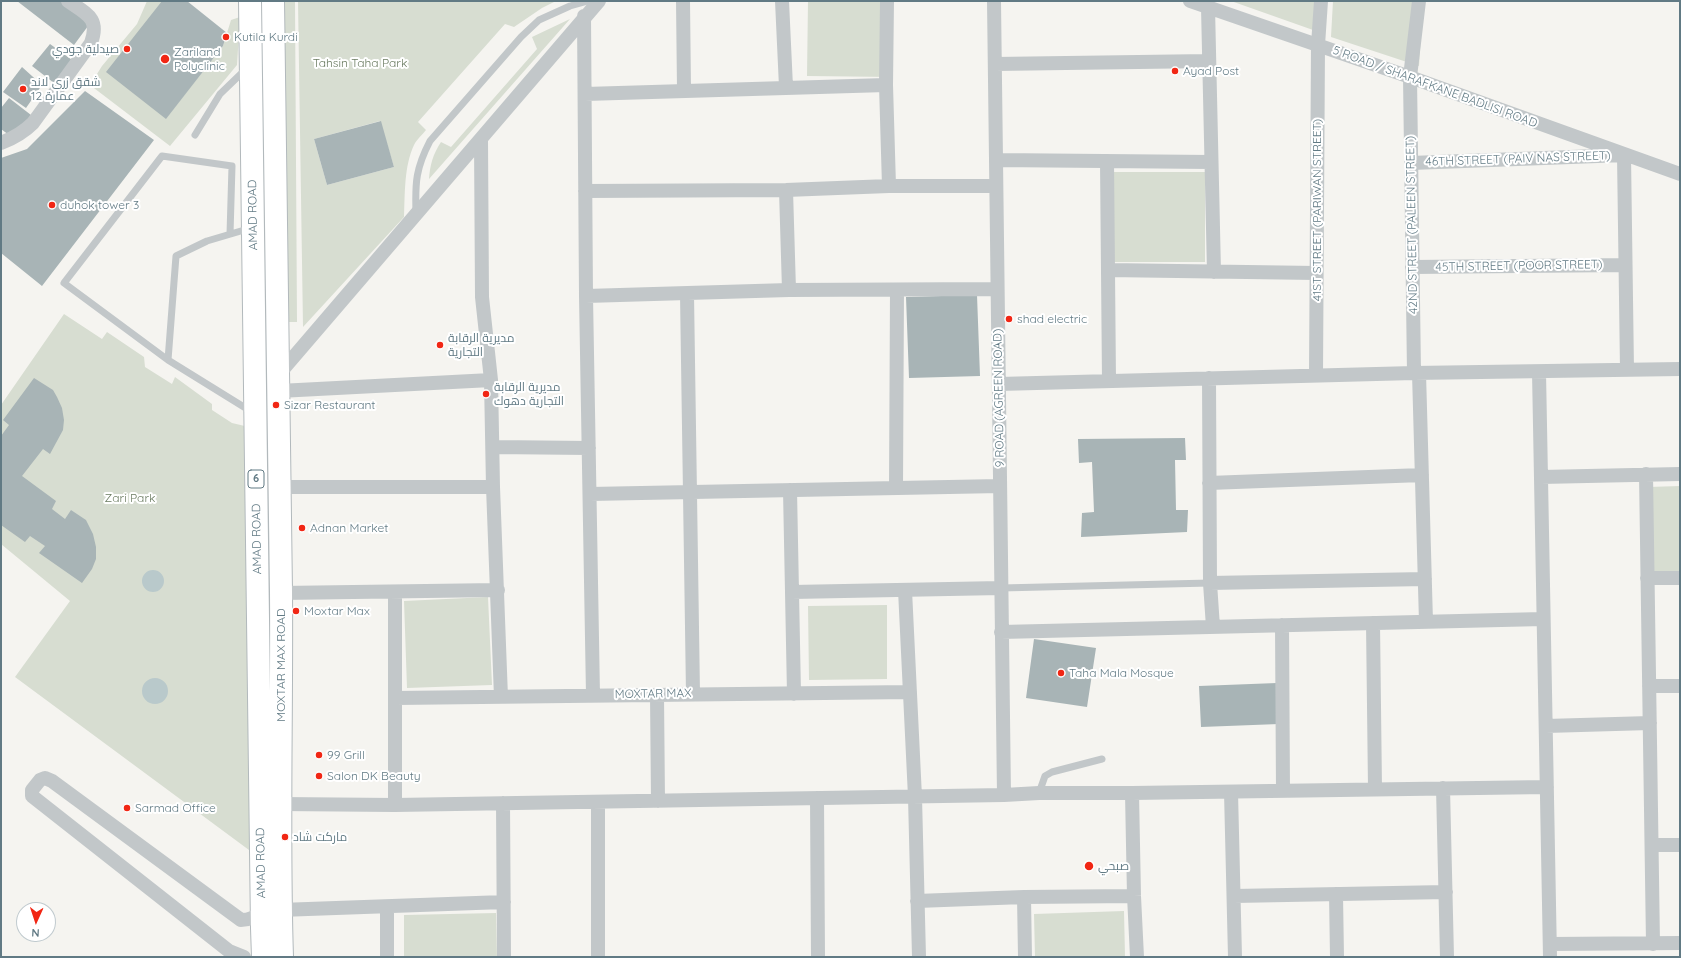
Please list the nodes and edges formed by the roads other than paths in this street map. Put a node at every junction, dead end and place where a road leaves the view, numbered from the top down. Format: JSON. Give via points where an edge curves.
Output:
{"nodes":[{"id":1,"x":68,"y":1,"type":"edge"},
{"id":2,"x":250,"y":1,"type":"edge"},
{"id":3,"x":273,"y":1,"type":"edge"},
{"id":4,"x":588,"y":1,"type":"edge"},
{"id":5,"x":598,"y":1,"type":"edge"},
{"id":6,"x":683,"y":1,"type":"edge"},
{"id":7,"x":782,"y":1,"type":"edge"},
{"id":8,"x":887,"y":1,"type":"edge"},
{"id":9,"x":994,"y":1,"type":"edge"},
{"id":10,"x":1190,"y":1,"type":"edge"},
{"id":11,"x":1321,"y":1,"type":"edge"},
{"id":12,"x":1418,"y":1,"type":"edge"},
{"id":13,"x":1208,"y":7,"type":"junction"},
{"id":14,"x":584,"y":16,"type":"junction"},
{"id":15,"x":1318,"y":45,"type":"junction"},
{"id":16,"x":1209,"y":61,"type":"junction"},
{"id":17,"x":251,"y":63,"type":"junction"},
{"id":18,"x":995,"y":64,"type":"junction"},
{"id":19,"x":1410,"y":77,"type":"junction"},
{"id":20,"x":886,"y":85,"type":"junction"},
{"id":21,"x":786,"y":88,"type":"junction"},
{"id":22,"x":684,"y":90,"type":"junction"},
{"id":23,"x":585,"y":94,"type":"junction"},
{"id":24,"x":195,"y":135,"type":"dead end"},
{"id":25,"x":481,"y":140,"type":"junction"},
{"id":26,"x":1,"y":143,"type":"edge"},
{"id":27,"x":1624,"y":155,"type":"junction"},
{"id":28,"x":996,"y":160,"type":"junction"},
{"id":29,"x":1107,"y":161,"type":"junction"},
{"id":30,"x":1211,"y":162,"type":"junction"},
{"id":31,"x":1411,"y":163,"type":"junction"},
{"id":32,"x":1680,"y":174,"type":"edge"},
{"id":33,"x":889,"y":186,"type":"junction"},
{"id":34,"x":996,"y":186,"type":"junction"},
{"id":35,"x":786,"y":190,"type":"junction"},
{"id":36,"x":585,"y":191,"type":"junction"},
{"id":37,"x":416,"y":213,"type":"junction"},
{"id":38,"x":253,"y":227,"type":"junction"},
{"id":39,"x":230,"y":234,"type":"junction"},
{"id":40,"x":1625,"y":266,"type":"junction"},
{"id":41,"x":1412,"y":268,"type":"junction"},
{"id":42,"x":1108,"y":270,"type":"junction"},
{"id":43,"x":1214,"y":272,"type":"junction"},
{"id":44,"x":1316,"y":273,"type":"junction"},
{"id":45,"x":789,"y":290,"type":"junction"},
{"id":46,"x":898,"y":290,"type":"junction"},
{"id":47,"x":997,"y":290,"type":"junction"},
{"id":48,"x":687,"y":294,"type":"junction"},
{"id":49,"x":586,"y":296,"type":"junction"},
{"id":50,"x":168,"y":360,"type":"junction"},
{"id":51,"x":1680,"y":369,"type":"edge"},
{"id":52,"x":1626,"y":370,"type":"junction"},
{"id":53,"x":1539,"y":372,"type":"junction"},
{"id":54,"x":1417,"y":373,"type":"junction"},
{"id":55,"x":1316,"y":375,"type":"junction"},
{"id":56,"x":1209,"y":378,"type":"junction"},
{"id":57,"x":491,"y":380,"type":"junction"},
{"id":58,"x":1109,"y":381,"type":"junction"},
{"id":59,"x":279,"y":382,"type":"junction"},
{"id":60,"x":999,"y":384,"type":"junction"},
{"id":61,"x":256,"y":414,"type":"junction"},
{"id":62,"x":493,"y":447,"type":"junction"},
{"id":63,"x":589,"y":448,"type":"junction"},
{"id":64,"x":1646,"y":474,"type":"junction"},
{"id":65,"x":1680,"y":474,"type":"edge"},
{"id":66,"x":1422,"y":475,"type":"junction"},
{"id":67,"x":1541,"y":477,"type":"junction"},
{"id":68,"x":1209,"y":483,"type":"junction"},
{"id":69,"x":1000,"y":486,"type":"junction"},
{"id":70,"x":280,"y":487,"type":"junction"},
{"id":71,"x":493,"y":487,"type":"junction"},
{"id":72,"x":896,"y":487,"type":"junction"},
{"id":73,"x":790,"y":490,"type":"junction"},
{"id":74,"x":691,"y":493,"type":"junction"},
{"id":75,"x":590,"y":494,"type":"junction"},
{"id":76,"x":1648,"y":578,"type":"junction"},
{"id":77,"x":1680,"y":578,"type":"edge"},
{"id":78,"x":1424,"y":579,"type":"junction"},
{"id":79,"x":1210,"y":583,"type":"junction"},
{"id":80,"x":1001,"y":588,"type":"junction"},
{"id":81,"x":498,"y":590,"type":"junction"},
{"id":82,"x":905,"y":590,"type":"junction"},
{"id":83,"x":395,"y":592,"type":"junction"},
{"id":84,"x":792,"y":592,"type":"junction"},
{"id":85,"x":281,"y":593,"type":"junction"},
{"id":86,"x":1543,"y":620,"type":"junction"},
{"id":87,"x":1426,"y":622,"type":"junction"},
{"id":88,"x":1373,"y":623,"type":"junction"},
{"id":89,"x":1282,"y":625,"type":"junction"},
{"id":90,"x":1212,"y":626,"type":"junction"},
{"id":91,"x":1001,"y":632,"type":"junction"},
{"id":92,"x":1649,"y":686,"type":"junction"},
{"id":93,"x":1680,"y":686,"type":"edge"},
{"id":94,"x":910,"y":692,"type":"junction"},
{"id":95,"x":693,"y":694,"type":"junction"},
{"id":96,"x":794,"y":694,"type":"junction"},
{"id":97,"x":593,"y":695,"type":"junction"},
{"id":98,"x":658,"y":695,"type":"junction"},
{"id":99,"x":502,"y":697,"type":"junction"},
{"id":100,"x":396,"y":698,"type":"junction"},
{"id":101,"x":1650,"y":722,"type":"junction"},
{"id":102,"x":1546,"y":726,"type":"junction"},
{"id":103,"x":1102,"y":759,"type":"dead end"},
{"id":104,"x":1547,"y":787,"type":"junction"},
{"id":105,"x":1443,"y":788,"type":"junction"},
{"id":106,"x":1375,"y":789,"type":"junction"},
{"id":107,"x":1283,"y":791,"type":"junction"},
{"id":108,"x":1230,"y":792,"type":"junction"},
{"id":109,"x":1039,"y":793,"type":"junction"},
{"id":110,"x":1132,"y":793,"type":"junction"},
{"id":111,"x":1004,"y":795,"type":"junction"},
{"id":112,"x":915,"y":797,"type":"junction"},
{"id":113,"x":817,"y":798,"type":"junction"},
{"id":114,"x":658,"y":801,"type":"junction"},
{"id":115,"x":598,"y":802,"type":"junction"},
{"id":116,"x":503,"y":803,"type":"junction"},
{"id":117,"x":280,"y":804,"type":"junction"},
{"id":118,"x":395,"y":805,"type":"junction"},
{"id":119,"x":1652,"y":844,"type":"junction"},
{"id":120,"x":1680,"y":845,"type":"edge"},
{"id":121,"x":1446,"y":892,"type":"junction"},
{"id":122,"x":1336,"y":894,"type":"junction"},
{"id":123,"x":1134,"y":896,"type":"junction"},
{"id":124,"x":1234,"y":896,"type":"junction"},
{"id":125,"x":1024,"y":897,"type":"junction"},
{"id":126,"x":917,"y":901,"type":"junction"},
{"id":127,"x":504,"y":902,"type":"junction"},
{"id":128,"x":387,"y":907,"type":"junction"},
{"id":129,"x":271,"y":910,"type":"junction"},
{"id":130,"x":1680,"y":943,"type":"edge"},
{"id":131,"x":1653,"y":944,"type":"junction"},
{"id":132,"x":1550,"y":951,"type":"edge"},
{"id":133,"x":229,"y":954,"type":"edge"},
{"id":134,"x":244,"y":957,"type":"edge"},
{"id":135,"x":263,"y":957,"type":"edge"},
{"id":136,"x":282,"y":957,"type":"edge"},
{"id":137,"x":387,"y":957,"type":"edge"},
{"id":138,"x":504,"y":957,"type":"edge"},
{"id":139,"x":598,"y":957,"type":"edge"},
{"id":140,"x":818,"y":957,"type":"edge"},
{"id":141,"x":919,"y":957,"type":"edge"},
{"id":142,"x":1025,"y":957,"type":"edge"},
{"id":143,"x":1137,"y":957,"type":"edge"},
{"id":144,"x":1235,"y":957,"type":"edge"},
{"id":145,"x":1337,"y":957,"type":"edge"},
{"id":146,"x":1447,"y":957,"type":"edge"}],
"edges":[{"from":1,"to":26,"type":"street","via":[[90,16],[94,23],[95,33],[91,43],[33,123],[15,138]]},
{"from":2,"to":17,"type":"main road","name":"AMAD ROAD","number":"6"},
{"from":3,"to":59,"type":"main road","number":"6"},
{"from":4,"to":37,"type":"lane","via":[[540,20],[525,33],[430,141],[420,160],[415,188]]},
{"from":5,"to":14,"type":"street"},
{"from":6,"to":22,"type":"street"},
{"from":7,"to":21,"type":"street"},
{"from":8,"to":20,"type":"street"},
{"from":9,"to":18,"type":"street","name":"9 ROAD (AGREEN ROAD)"},
{"from":10,"to":13,"type":"street","name":"5 ROAD / SHARAFKANE BADLISI ROAD"},
{"from":11,"to":15,"type":"street","name":"41ST STREET (PARIWAN STREET)"},
{"from":12,"to":19,"type":"street","name":"42ND STREET (PALEEN STREET)"},
{"from":13,"to":15,"type":"street","name":"5 ROAD / SHARAFKANE BADLISI ROAD"},
{"from":13,"to":16,"type":"street"},
{"from":14,"to":23,"type":"street"},
{"from":14,"to":25,"type":"street"},
{"from":15,"to":19,"type":"street","name":"5 ROAD / SHARAFKANE BADLISI ROAD"},
{"from":15,"to":44,"type":"street","name":"41ST STREET (PARIWAN STREET)"},
{"from":16,"to":18,"type":"street"},
{"from":16,"to":30,"type":"street"},
{"from":17,"to":24,"type":"lane","via":[[220,94]]},
{"from":17,"to":38,"type":"main road","name":"AMAD ROAD","number":"6"},
{"from":18,"to":28,"type":"street","name":"9 ROAD (AGREEN ROAD)"},
{"from":19,"to":27,"type":"street","name":"5 ROAD / SHARAFKANE BADLISI ROAD"},
{"from":19,"to":31,"type":"street","name":"42ND STREET (PALEEN STREET)"},
{"from":20,"to":21,"type":"street"},
{"from":20,"to":33,"type":"street"},
{"from":21,"to":22,"type":"street"},
{"from":22,"to":23,"type":"street"},
{"from":23,"to":36,"type":"street"},
{"from":25,"to":37,"type":"street"},
{"from":25,"to":57,"type":"street","via":[[482,297]]},
{"from":27,"to":31,"type":"street","name":"46TH STREET (PAIV NAS STREET)"},
{"from":27,"to":32,"type":"street","name":"5 ROAD / SHARAFKANE BADLISI ROAD"},
{"from":27,"to":40,"type":"street"},
{"from":28,"to":29,"type":"street"},
{"from":28,"to":34,"type":"street","name":"9 ROAD (AGREEN ROAD)"},
{"from":29,"to":30,"type":"street"},
{"from":29,"to":42,"type":"street"},
{"from":30,"to":43,"type":"street"},
{"from":31,"to":41,"type":"street","name":"42ND STREET (PALEEN STREET)"},
{"from":33,"to":34,"type":"street"},
{"from":33,"to":35,"type":"street"},
{"from":34,"to":47,"type":"street","name":"9 ROAD (AGREEN ROAD)"},
{"from":35,"to":36,"type":"street"},
{"from":35,"to":45,"type":"street"},
{"from":36,"to":49,"type":"street"},
{"from":37,"to":59,"type":"street"},
{"from":38,"to":39,"type":"lane"},
{"from":38,"to":61,"type":"main road","name":"AMAD ROAD","number":"6"},
{"from":39,"to":50,"type":"lane","via":[[206,241],[176,256]]},
{"from":39,"to":50,"type":"lane","via":[[232,166],[162,156],[64,283]]},
{"from":40,"to":41,"type":"street","name":"45TH STREET (POOR STREET)"},
{"from":40,"to":52,"type":"street"},
{"from":41,"to":54,"type":"street","name":"42ND STREET (PALEEN STREET)"},
{"from":42,"to":43,"type":"street"},
{"from":42,"to":58,"type":"street"},
{"from":43,"to":44,"type":"street"},
{"from":44,"to":55,"type":"street","name":"41ST STREET (PARIWAN STREET)"},
{"from":45,"to":46,"type":"street"},
{"from":45,"to":48,"type":"street"},
{"from":46,"to":47,"type":"street"},
{"from":46,"to":72,"type":"street"},
{"from":47,"to":60,"type":"street","name":"9 ROAD (AGREEN ROAD)"},
{"from":48,"to":49,"type":"street"},
{"from":48,"to":74,"type":"street"},
{"from":49,"to":63,"type":"street"},
{"from":50,"to":61,"type":"lane"},
{"from":51,"to":52,"type":"street"},
{"from":52,"to":53,"type":"street"},
{"from":53,"to":54,"type":"street"},
{"from":53,"to":67,"type":"street"},
{"from":54,"to":55,"type":"street"},
{"from":54,"to":66,"type":"street","name":"42ND STREET (PALEEN STREET)"},
{"from":55,"to":56,"type":"street"},
{"from":56,"to":58,"type":"street"},
{"from":56,"to":68,"type":"street"},
{"from":57,"to":59,"type":"street"},
{"from":57,"to":62,"type":"street"},
{"from":58,"to":60,"type":"street"},
{"from":59,"to":70,"type":"main road","name":"MOXTAR MAX ROAD","number":"6"},
{"from":60,"to":69,"type":"street","name":"9 ROAD (AGREEN ROAD)"},
{"from":61,"to":129,"type":"main road","name":"AMAD ROAD","number":"6"},
{"from":62,"to":63,"type":"street"},
{"from":62,"to":71,"type":"street"},
{"from":63,"to":75,"type":"street"},
{"from":64,"to":65,"type":"street"},
{"from":64,"to":67,"type":"street"},
{"from":64,"to":76,"type":"street"},
{"from":66,"to":68,"type":"street"},
{"from":66,"to":78,"type":"street","name":"42ND STREET (PALEEN STREET)"},
{"from":67,"to":86,"type":"street"},
{"from":68,"to":79,"type":"street"},
{"from":69,"to":72,"type":"street"},
{"from":69,"to":80,"type":"street","name":"9 ROAD (AGREEN ROAD)"},
{"from":70,"to":71,"type":"street"},
{"from":70,"to":85,"type":"main road","name":"MOXTAR MAX ROAD","number":"6"},
{"from":71,"to":81,"type":"street"},
{"from":72,"to":73,"type":"street"},
{"from":73,"to":74,"type":"street"},
{"from":73,"to":84,"type":"street"},
{"from":74,"to":75,"type":"street"},
{"from":74,"to":95,"type":"street"},
{"from":75,"to":97,"type":"street"},
{"from":76,"to":77,"type":"street"},
{"from":76,"to":92,"type":"street"},
{"from":78,"to":79,"type":"street"},
{"from":78,"to":87,"type":"street","name":"42ND STREET (PALEEN STREET)"},
{"from":79,"to":80,"type":"lane"},
{"from":79,"to":90,"type":"street"},
{"from":80,"to":82,"type":"street"},
{"from":80,"to":91,"type":"street","name":"9 ROAD (AGREEN ROAD)"},
{"from":81,"to":83,"type":"street"},
{"from":81,"to":99,"type":"street"},
{"from":82,"to":84,"type":"street"},
{"from":82,"to":94,"type":"street"},
{"from":83,"to":85,"type":"street"},
{"from":83,"to":100,"type":"street"},
{"from":84,"to":96,"type":"street"},
{"from":85,"to":117,"type":"main road","name":"MOXTAR MAX ROAD","number":"6"},
{"from":86,"to":87,"type":"street"},
{"from":86,"to":102,"type":"street"},
{"from":87,"to":88,"type":"street"},
{"from":88,"to":89,"type":"street"},
{"from":88,"to":106,"type":"street"},
{"from":89,"to":90,"type":"street"},
{"from":89,"to":107,"type":"street"},
{"from":90,"to":91,"type":"street"},
{"from":91,"to":111,"type":"street","name":"9 ROAD (AGREEN ROAD)"},
{"from":92,"to":93,"type":"street"},
{"from":92,"to":101,"type":"street"},
{"from":94,"to":96,"type":"street","name":"MOXTAR MAX"},
{"from":94,"to":112,"type":"street"},
{"from":95,"to":96,"type":"street","name":"MOXTAR MAX"},
{"from":95,"to":98,"type":"street","name":"MOXTAR MAX"},
{"from":97,"to":98,"type":"street","name":"MOXTAR MAX"},
{"from":97,"to":99,"type":"street","name":"MOXTAR MAX"},
{"from":98,"to":114,"type":"street"},
{"from":99,"to":100,"type":"street","name":"MOXTAR MAX"},
{"from":100,"to":118,"type":"street"},
{"from":101,"to":102,"type":"street"},
{"from":101,"to":119,"type":"street"},
{"from":102,"to":104,"type":"street"},
{"from":103,"to":109,"type":"lane","via":[[1052,772],[1045,776]]},
{"from":104,"to":105,"type":"street"},
{"from":104,"to":132,"type":"street"},
{"from":105,"to":106,"type":"street"},
{"from":105,"to":121,"type":"street"},
{"from":106,"to":107,"type":"street"},
{"from":107,"to":108,"type":"street"},
{"from":108,"to":110,"type":"street"},
{"from":108,"to":124,"type":"street"},
{"from":109,"to":110,"type":"street"},
{"from":109,"to":111,"type":"street"},
{"from":110,"to":123,"type":"street"},
{"from":111,"to":112,"type":"street"},
{"from":112,"to":113,"type":"street"},
{"from":112,"to":126,"type":"street"},
{"from":113,"to":114,"type":"street"},
{"from":113,"to":140,"type":"street"},
{"from":114,"to":115,"type":"street"},
{"from":115,"to":116,"type":"street"},
{"from":115,"to":139,"type":"street"},
{"from":116,"to":118,"type":"street"},
{"from":116,"to":127,"type":"street"},
{"from":117,"to":118,"type":"street"},
{"from":117,"to":129,"type":"main road","name":"MOXTAR MAX ROAD","number":"6"},
{"from":119,"to":120,"type":"street"},
{"from":119,"to":131,"type":"street"},
{"from":121,"to":122,"type":"street"},
{"from":121,"to":146,"type":"street"},
{"from":122,"to":124,"type":"street"},
{"from":122,"to":145,"type":"street"},
{"from":123,"to":125,"type":"street"},
{"from":123,"to":143,"type":"street"},
{"from":124,"to":144,"type":"street"},
{"from":125,"to":126,"type":"street"},
{"from":125,"to":142,"type":"street"},
{"from":126,"to":141,"type":"street"},
{"from":127,"to":128,"type":"street"},
{"from":127,"to":138,"type":"street"},
{"from":128,"to":129,"type":"street"},
{"from":128,"to":137,"type":"street"},
{"from":129,"to":133,"type":"street","via":[[249,920],[241,920],[52,781],[45,778],[40,780],[32,790],[32,796]]},
{"from":129,"to":135,"type":"main road","name":"AMAD ROAD","number":"6"},
{"from":129,"to":136,"type":"main road","name":"MOXTAR MAX ROAD","number":"6"},
{"from":130,"to":131,"type":"street"},
{"from":131,"to":132,"type":"street"},
{"from":133,"to":134,"type":"street"}]}
